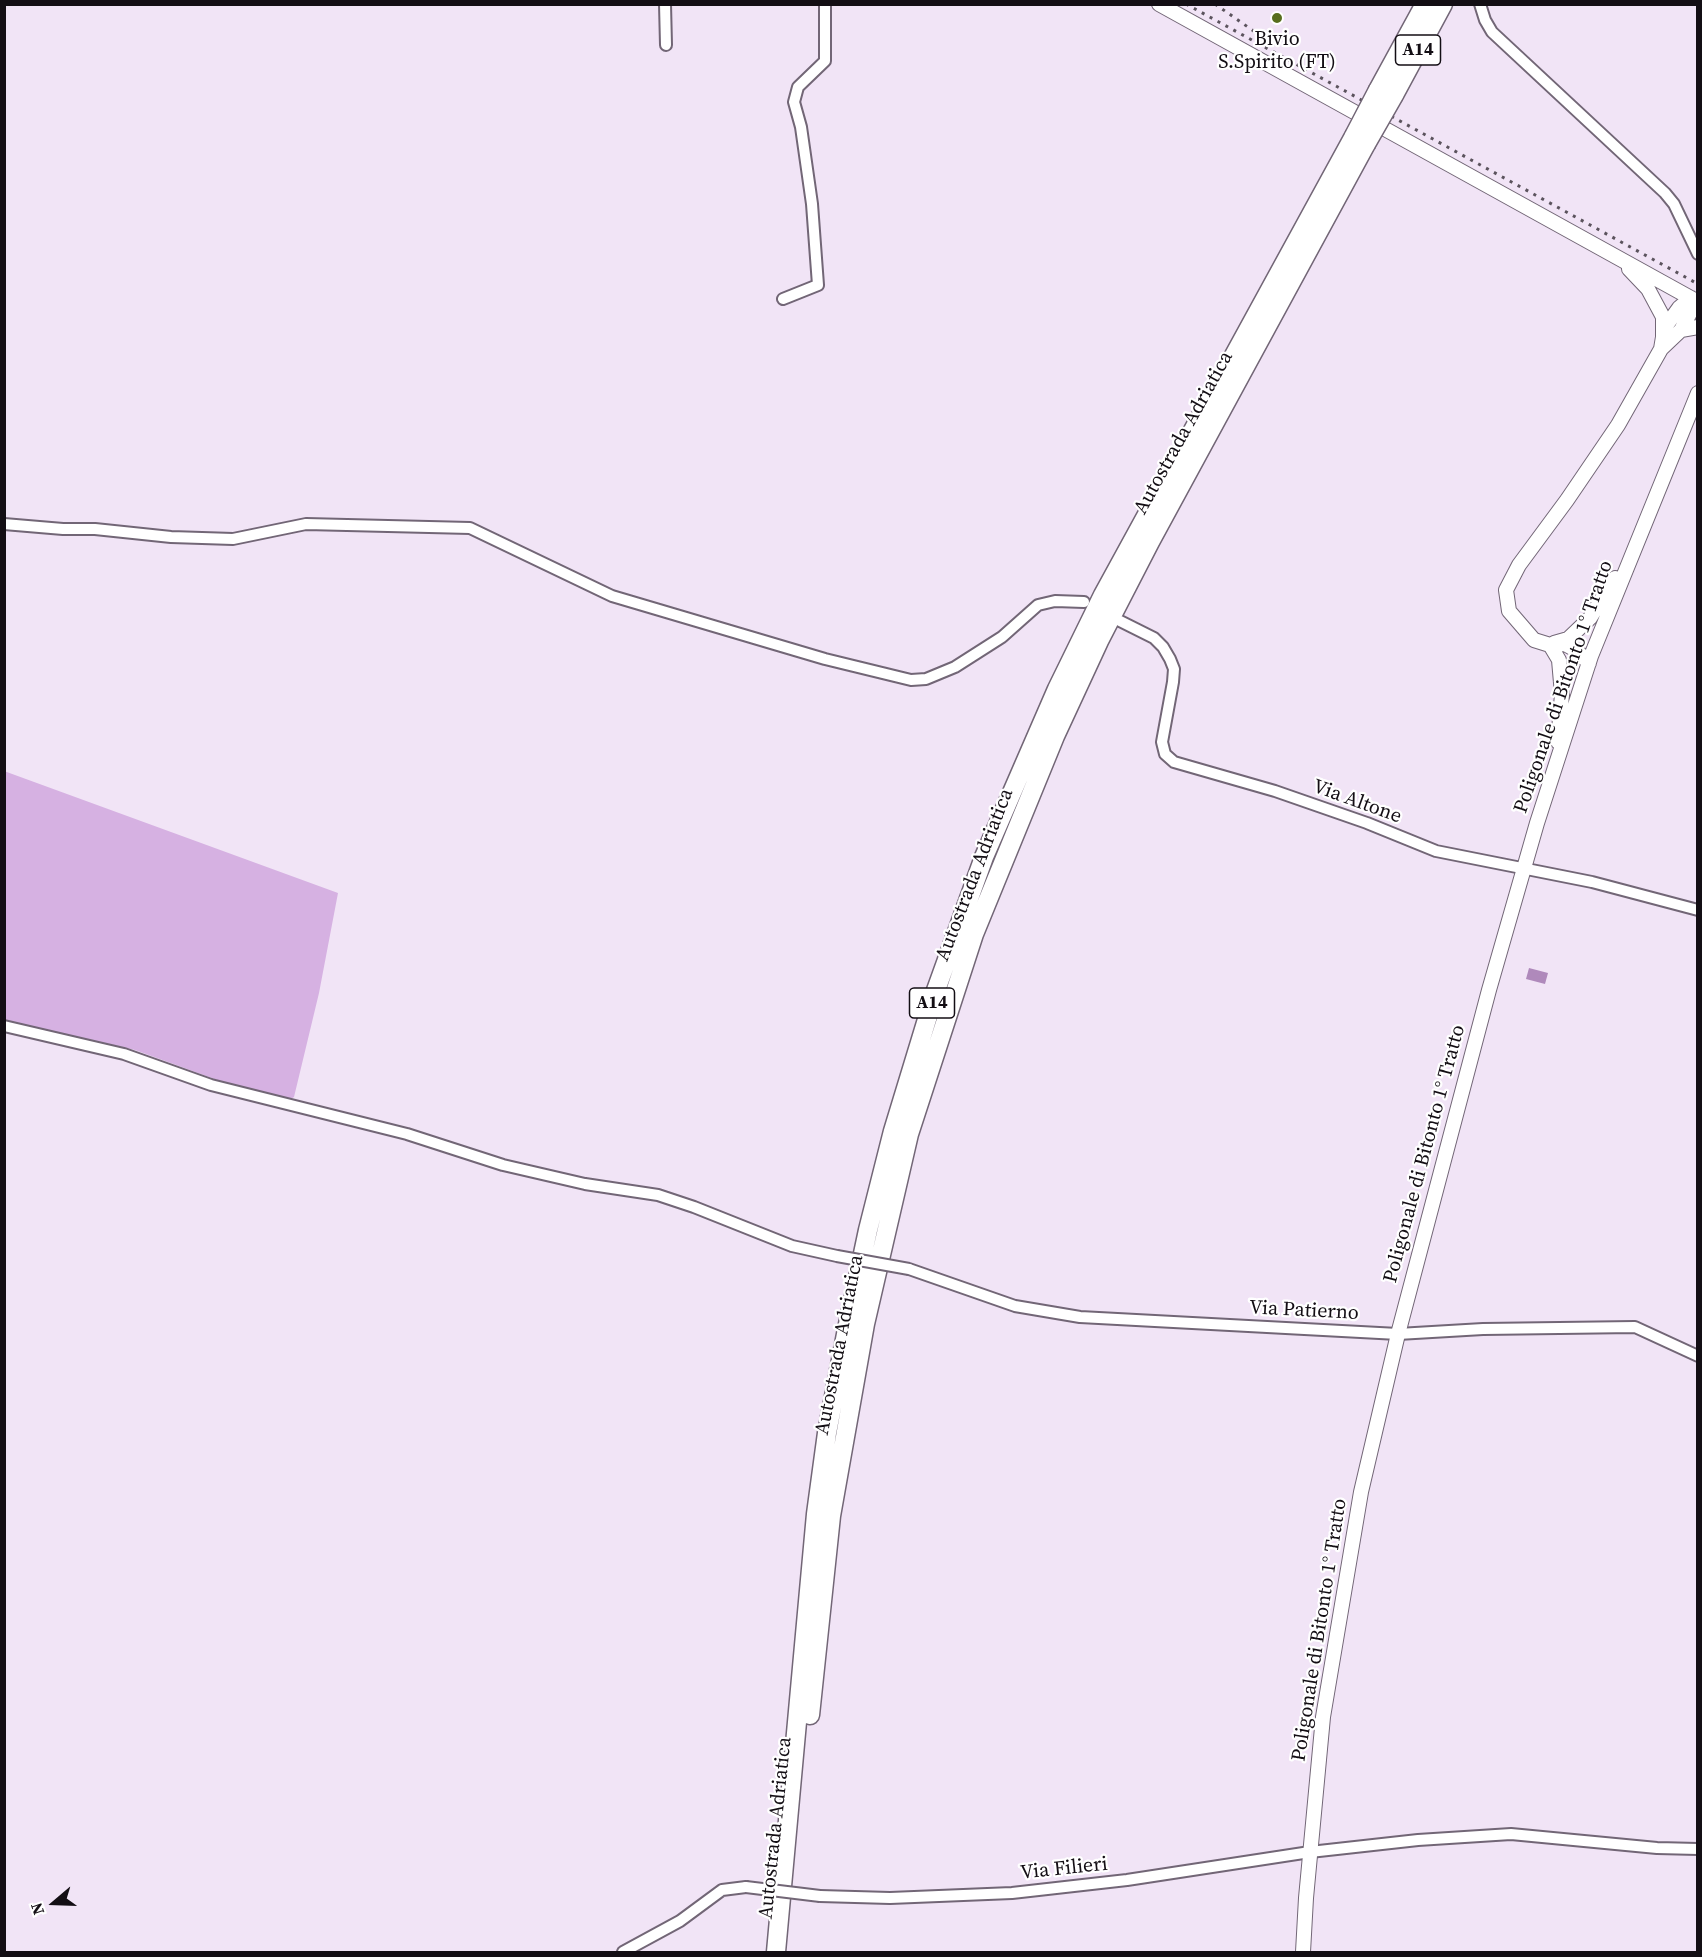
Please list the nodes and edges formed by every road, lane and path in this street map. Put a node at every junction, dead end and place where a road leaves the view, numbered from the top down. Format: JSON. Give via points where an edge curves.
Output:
{"nodes":[{"id":1,"x":665,"y":4,"type":"edge"},
{"id":2,"x":825,"y":4,"type":"edge"},
{"id":3,"x":1159,"y":4,"type":"edge"},
{"id":4,"x":1425,"y":4,"type":"edge"},
{"id":5,"x":1443,"y":4,"type":"edge"},
{"id":6,"x":1480,"y":4,"type":"edge"},
{"id":7,"x":666,"y":45,"type":"dead end"},
{"id":8,"x":1386,"y":92,"type":"junction"},
{"id":9,"x":1360,"y":140,"type":"junction"},
{"id":10,"x":1698,"y":254,"type":"edge"},
{"id":11,"x":1620,"y":259,"type":"junction"},
{"id":12,"x":783,"y":299,"type":"dead end"},
{"id":13,"x":1694,"y":300,"type":"edge"},
{"id":14,"x":1698,"y":327,"type":"edge"},
{"id":15,"x":1663,"y":330,"type":"junction"},
{"id":16,"x":1681,"y":330,"type":"junction"},
{"id":17,"x":1661,"y":349,"type":"junction"},
{"id":18,"x":1698,"y":393,"type":"edge"},
{"id":19,"x":4,"y":524,"type":"edge"},
{"id":20,"x":1634,"y":548,"type":"junction"},
{"id":21,"x":1084,"y":602,"type":"dead end"},
{"id":22,"x":1120,"y":621,"type":"dead end"},
{"id":23,"x":1550,"y":645,"type":"junction"},
{"id":24,"x":1589,"y":663,"type":"junction"},
{"id":25,"x":1555,"y":767,"type":"junction"},
{"id":26,"x":1523,"y":869,"type":"junction"},
{"id":27,"x":1698,"y":910,"type":"edge"},
{"id":28,"x":4,"y":1026,"type":"edge"},
{"id":29,"x":1398,"y":1335,"type":"junction"},
{"id":30,"x":1698,"y":1356,"type":"edge"},
{"id":31,"x":1698,"y":1849,"type":"edge"},
{"id":32,"x":1310,"y":1852,"type":"junction"},
{"id":33,"x":623,"y":1953,"type":"edge"},
{"id":34,"x":776,"y":1953,"type":"edge"},
{"id":35,"x":787,"y":1953,"type":"edge"},
{"id":36,"x":1303,"y":1953,"type":"edge"}],
"edges":[{"from":1,"to":7,"type":"street"},
{"from":2,"to":12,"type":"street","via":[[825,61],[798,87],[794,102],[812,204],[818,285]]},
{"from":3,"to":11,"type":"main road"},
{"from":4,"to":8,"type":"highway","name":"Autostrada Adriatica","number":"A14"},
{"from":5,"to":8,"type":"highway","name":"Autostrada Adriatica","number":"A14"},
{"from":6,"to":10,"type":"street","via":[[1492,32],[1665,193]]},
{"from":8,"to":9,"type":"highway","name":"Autostrada Adriatica","number":"A14","bridge":true},
{"from":9,"to":34,"type":"highway","name":"Autostrada Adriatica","number":"A14","via":[[1102,595],[984,857],[932,1004],[868,1230],[827,1433]]},
{"from":9,"to":35,"type":"highway","name":"Autostrada Adriatica","number":"A14","via":[[1099,641],[1054,736],[974,934],[909,1134],[865,1324],[831,1516]]},
{"from":11,"to":13,"type":"main road"},
{"from":11,"to":15,"type":"main road","via":[[1648,289],[1663,317]]},
{"from":13,"to":15,"type":"main road","via":[[1679,308]]},
{"from":13,"to":16,"type":"main road"},
{"from":14,"to":16,"type":"main road"},
{"from":15,"to":17,"type":"main road"},
{"from":16,"to":17,"type":"main road"},
{"from":17,"to":23,"type":"main road","via":[[1618,425],[1506,590],[1509,611],[1534,640]]},
{"from":18,"to":20,"type":"main road","name":"Poligonale di Bitonto 1° Tratto"},
{"from":19,"to":21,"type":"street","via":[[233,539],[306,524],[470,528],[612,596],[825,659],[911,680],[926,679],[955,667],[1002,637],[1038,605]]},
{"from":20,"to":23,"type":"main road","via":[[1590,618],[1568,639]]},
{"from":20,"to":24,"type":"main road","name":"Poligonale di Bitonto 1° Tratto"},
{"from":22,"to":26,"type":"street","name":"Via Altone","via":[[1154,638],[1174,669],[1162,742],[1164,754],[1174,762],[1336,812],[1436,851]]},
{"from":23,"to":24,"type":"main road","via":[[1571,660]]},
{"from":23,"to":25,"type":"main road","via":[[1559,660],[1562,694]]},
{"from":24,"to":25,"type":"main road","name":"Poligonale di Bitonto 1° Tratto"},
{"from":25,"to":26,"type":"main road","name":"Poligonale di Bitonto 1° Tratto"},
{"from":26,"to":27,"type":"street","name":"Via Altone","via":[[1592,882]]},
{"from":26,"to":29,"type":"main road","name":"Poligonale di Bitonto 1° Tratto"},
{"from":28,"to":29,"type":"street","name":"Via Patierno","bridge":true,"via":[[124,1054],[211,1085],[407,1134],[503,1165],[585,1184],[658,1195],[792,1246],[909,1269],[1014,1306],[1080,1317]]},
{"from":29,"to":30,"type":"street","name":"Via Patierno","via":[[1483,1329],[1635,1327]]},
{"from":29,"to":32,"type":"main road","name":"Poligonale di Bitonto 1° Tratto","via":[[1361,1492],[1323,1717]]},
{"from":31,"to":32,"type":"street","name":"Via Filieri","via":[[1511,1834]]},
{"from":32,"to":33,"type":"street","name":"Via Filieri","bridge":true,"via":[[1012,1893],[890,1898],[820,1896],[746,1887],[722,1890],[680,1921]]},
{"from":32,"to":36,"type":"main road","name":"Poligonale di Bitonto 1° Tratto"}]}
